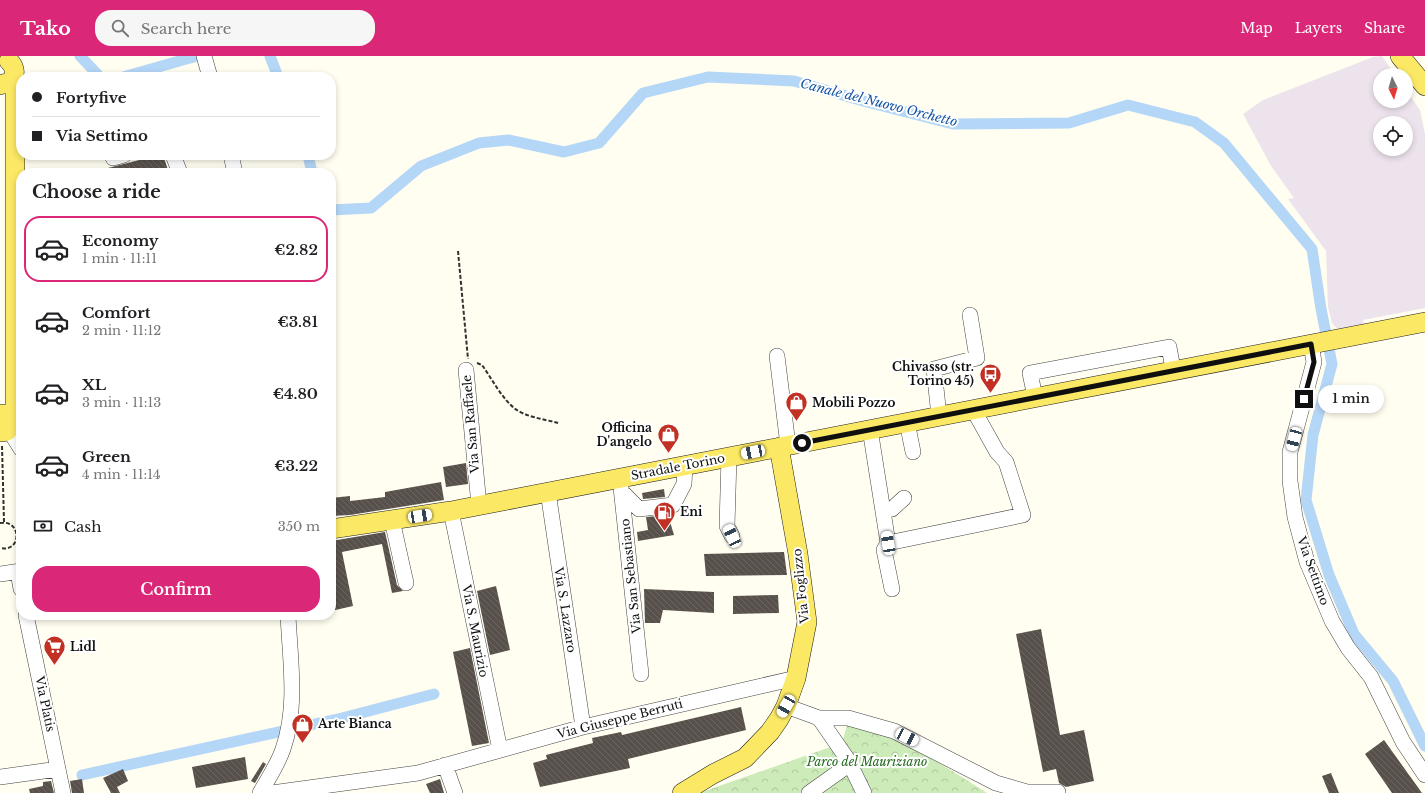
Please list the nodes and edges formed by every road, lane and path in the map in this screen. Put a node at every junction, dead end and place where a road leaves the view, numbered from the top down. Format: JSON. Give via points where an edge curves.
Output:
{"nodes":[{"id":1,"x":1400,"y":56,"type":"edge"},
{"id":2,"x":5,"y":58,"type":"edge"},
{"id":3,"x":11,"y":81,"type":"edge"},
{"id":4,"x":1425,"y":86,"type":"edge"},
{"id":5,"x":16,"y":168,"type":"edge"},
{"id":6,"x":458,"y":251,"type":"dead end"},
{"id":7,"x":970,"y":315,"type":"dead end"},
{"id":8,"x":1425,"y":322,"type":"edge"},
{"id":9,"x":1317,"y":343,"type":"junction"},
{"id":10,"x":777,"y":356,"type":"dead end"},
{"id":11,"x":467,"y":366,"type":"junction"},
{"id":12,"x":16,"y":381,"type":"edge"},
{"id":13,"x":973,"y":409,"type":"junction"},
{"id":14,"x":939,"y":416,"type":"junction"},
{"id":15,"x":907,"y":422,"type":"junction"},
{"id":16,"x":558,"y":423,"type":"dead end"},
{"id":17,"x":8,"y":426,"type":"edge"},
{"id":18,"x":870,"y":429,"type":"junction"},
{"id":19,"x":16,"y":440,"type":"edge"},
{"id":20,"x":784,"y":446,"type":"junction"},
{"id":21,"x":913,"y":452,"type":"dead end"},
{"id":22,"x":729,"y":457,"type":"junction"},
{"id":23,"x":685,"y":465,"type":"junction"},
{"id":24,"x":621,"y":485,"type":"junction"},
{"id":25,"x":548,"y":492,"type":"junction"},
{"id":26,"x":904,"y":498,"type":"dead end"},
{"id":27,"x":478,"y":506,"type":"junction"},
{"id":28,"x":883,"y":510,"type":"junction"},
{"id":29,"x":451,"y":511,"type":"junction"},
{"id":30,"x":392,"y":520,"type":"junction"},
{"id":31,"x":4,"y":522,"type":"junction"},
{"id":32,"x":0,"y":523,"type":"edge"},
{"id":33,"x":336,"y":528,"type":"edge"},
{"id":34,"x":16,"y":530,"type":"edge"},
{"id":35,"x":732,"y":536,"type":"dead end"},
{"id":36,"x":16,"y":541,"type":"edge"},
{"id":37,"x":888,"y":543,"type":"junction"},
{"id":38,"x":0,"y":548,"type":"edge"},
{"id":39,"x":16,"y":571,"type":"edge"},
{"id":40,"x":0,"y":574,"type":"edge"},
{"id":41,"x":406,"y":583,"type":"dead end"},
{"id":42,"x":892,"y":589,"type":"dead end"},
{"id":43,"x":27,"y":620,"type":"edge"},
{"id":44,"x":288,"y":620,"type":"edge"},
{"id":45,"x":641,"y":674,"type":"dead end"},
{"id":46,"x":796,"y":678,"type":"junction"},
{"id":47,"x":786,"y":706,"type":"junction"},
{"id":48,"x":819,"y":718,"type":"junction"},
{"id":49,"x":583,"y":727,"type":"junction"},
{"id":50,"x":500,"y":750,"type":"junction"},
{"id":51,"x":850,"y":764,"type":"junction"},
{"id":52,"x":446,"y":765,"type":"junction"},
{"id":53,"x":58,"y":769,"type":"junction"},
{"id":54,"x":1425,"y":775,"type":"edge"},
{"id":55,"x":0,"y":777,"type":"edge"},
{"id":56,"x":692,"y":790,"type":"edge"},
{"id":57,"x":1058,"y":792,"type":"dead end"},
{"id":58,"x":63,"y":793,"type":"edge"},
{"id":59,"x":260,"y":793,"type":"edge"},
{"id":60,"x":272,"y":793,"type":"edge"},
{"id":61,"x":455,"y":793,"type":"edge"},
{"id":62,"x":809,"y":793,"type":"edge"},
{"id":63,"x":864,"y":793,"type":"edge"}],
"edges":[{"from":1,"to":4,"type":"main road"},
{"from":2,"to":3,"type":"main road","via":[[15,70]]},
{"from":3,"to":5,"type":"main road","via":[[15,89]]},
{"from":6,"to":11,"type":"path"},
{"from":7,"to":14,"type":"street","via":[[977,358],[934,369]]},
{"from":8,"to":9,"type":"main road","name":"Stradale Torino"},
{"from":9,"to":13,"type":"main road","name":"Stradale Torino"},
{"from":9,"to":54,"type":"street","name":"Via Settimo","via":[[1290,452],[1290,481],[1297,524],[1307,562],[1332,621],[1348,648],[1371,677],[1403,742]]},
{"from":10,"to":20,"type":"street"},
{"from":11,"to":16,"type":"path","name":"Via San Raffaele","via":[[475,362],[482,365],[514,408]]},
{"from":11,"to":27,"type":"street","name":"Via San Raffaele"},
{"from":12,"to":17,"type":"main road","via":[[15,409]]},
{"from":13,"to":14,"type":"main road","name":"Stradale Torino"},
{"from":13,"to":37,"type":"street","via":[[997,452],[1006,462],[1023,515]]},
{"from":14,"to":15,"type":"main road","name":"Stradale Torino"},
{"from":15,"to":18,"type":"main road","name":"Stradale Torino"},
{"from":15,"to":21,"type":"street"},
{"from":17,"to":19,"type":"street"},
{"from":17,"to":31,"type":"path"},
{"from":18,"to":20,"type":"main road","name":"Stradale Torino"},
{"from":18,"to":28,"type":"street"},
{"from":20,"to":22,"type":"main road","name":"Stradale Torino"},
{"from":20,"to":46,"type":"main road","name":"Via Foglizzo","via":[[806,622]]},
{"from":22,"to":23,"type":"main road","name":"Stradale Torino"},
{"from":22,"to":35,"type":"street","via":[[727,526]]},
{"from":23,"to":24,"type":"main road","name":"Stradale Torino"},
{"from":23,"to":24,"type":"street","via":[[684,484],[673,505],[639,510]]},
{"from":24,"to":25,"type":"main road","name":"Stradale Torino"},
{"from":24,"to":45,"type":"street","name":"Via San Sebastiano"},
{"from":25,"to":27,"type":"main road","name":"Stradale Torino"},
{"from":25,"to":49,"type":"street","name":"Via S. Lazzaro"},
{"from":26,"to":28,"type":"street","via":[[892,508]]},
{"from":27,"to":29,"type":"main road","name":"Stradale Torino"},
{"from":28,"to":37,"type":"street"},
{"from":29,"to":30,"type":"main road","name":"Stradale Torino"},
{"from":29,"to":50,"type":"street","name":"Via S. Maurizio"},
{"from":30,"to":33,"type":"main road","name":"Stradale Torino"},
{"from":30,"to":41,"type":"street"},
{"from":31,"to":32,"type":"path"},
{"from":31,"to":34,"type":"path"},
{"from":36,"to":38,"type":"path","via":[[10,548]]},
{"from":37,"to":42,"type":"street","via":[[884,550]]},
{"from":39,"to":40,"type":"street"},
{"from":43,"to":53,"type":"street","name":"Via Platis"},
{"from":44,"to":59,"type":"street","via":[[293,701],[290,724],[283,750]]},
{"from":46,"to":47,"type":"main road","name":"Via Foglizzo"},
{"from":46,"to":49,"type":"street","name":"Via Giuseppe Berruti"},
{"from":47,"to":48,"type":"street"},
{"from":47,"to":56,"type":"main road","name":"Via Foglizzo","via":[[770,732],[745,758]]},
{"from":48,"to":51,"type":"street"},
{"from":48,"to":57,"type":"street","via":[[848,718],[894,731],[996,783],[1027,792]]},
{"from":49,"to":50,"type":"street","name":"Via Giuseppe Berruti"},
{"from":50,"to":52,"type":"street","name":"Via Giuseppe Berruti"},
{"from":51,"to":62,"type":"street"},
{"from":51,"to":63,"type":"street"},
{"from":52,"to":60,"type":"street","name":"Via Giuseppe Berruti","via":[[418,773]]},
{"from":52,"to":61,"type":"street"},
{"from":53,"to":55,"type":"street"},
{"from":53,"to":58,"type":"street","name":"Via Platis"}]}
